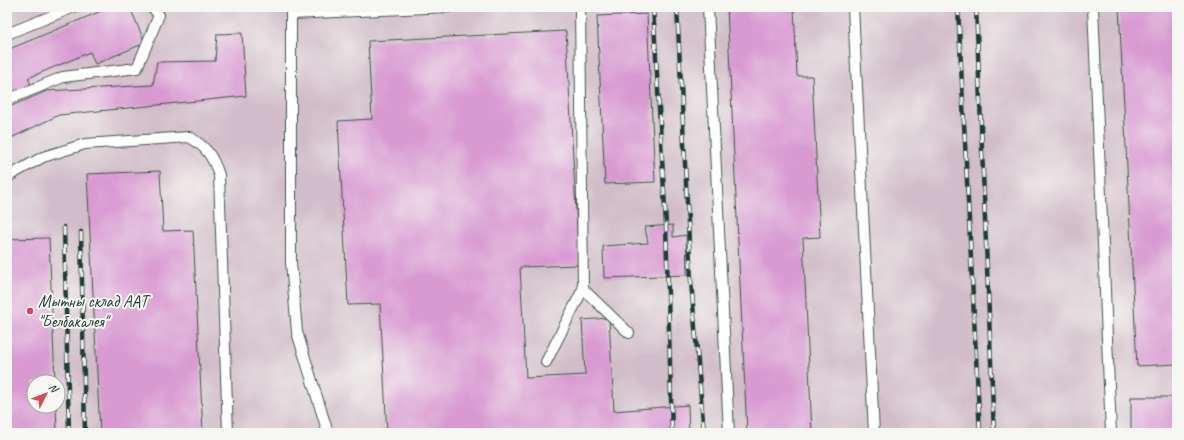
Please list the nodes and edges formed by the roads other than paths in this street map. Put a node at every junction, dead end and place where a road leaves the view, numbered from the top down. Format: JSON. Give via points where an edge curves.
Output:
{"nodes":[{"id":1,"x":74,"y":7,"type":"edge"},
{"id":2,"x":152,"y":7,"type":"edge"},
{"id":3,"x":449,"y":7,"type":"edge"},
{"id":4,"x":580,"y":7,"type":"edge"},
{"id":5,"x":708,"y":7,"type":"edge"},
{"id":6,"x":852,"y":7,"type":"edge"},
{"id":7,"x":1093,"y":7,"type":"edge"},
{"id":8,"x":291,"y":11,"type":"edge"},
{"id":9,"x":7,"y":34,"type":"edge"},
{"id":10,"x":7,"y":100,"type":"edge"},
{"id":11,"x":7,"y":177,"type":"edge"},
{"id":12,"x":583,"y":289,"type":"junction"},
{"id":13,"x":629,"y":333,"type":"dead end"},
{"id":14,"x":546,"y":362,"type":"dead end"},
{"id":15,"x":228,"y":433,"type":"edge"},
{"id":16,"x":328,"y":433,"type":"edge"},
{"id":17,"x":729,"y":433,"type":"edge"},
{"id":18,"x":874,"y":433,"type":"edge"},
{"id":19,"x":1111,"y":433,"type":"edge"}],
"edges":[{"from":1,"to":9,"type":"lane"},
{"from":2,"to":10,"type":"lane","via":[[159,15],[137,68],[63,77]]},
{"from":3,"to":8,"type":"lane"},
{"from":4,"to":12,"type":"lane"},
{"from":5,"to":17,"type":"lane"},
{"from":6,"to":18,"type":"lane"},
{"from":7,"to":19,"type":"lane"},
{"from":8,"to":16,"type":"lane","via":[[292,262],[297,332]]},
{"from":11,"to":15,"type":"lane","via":[[43,157],[85,144],[189,137],[209,152],[220,175]]},
{"from":12,"to":13,"type":"lane"},
{"from":12,"to":14,"type":"lane"}]}
